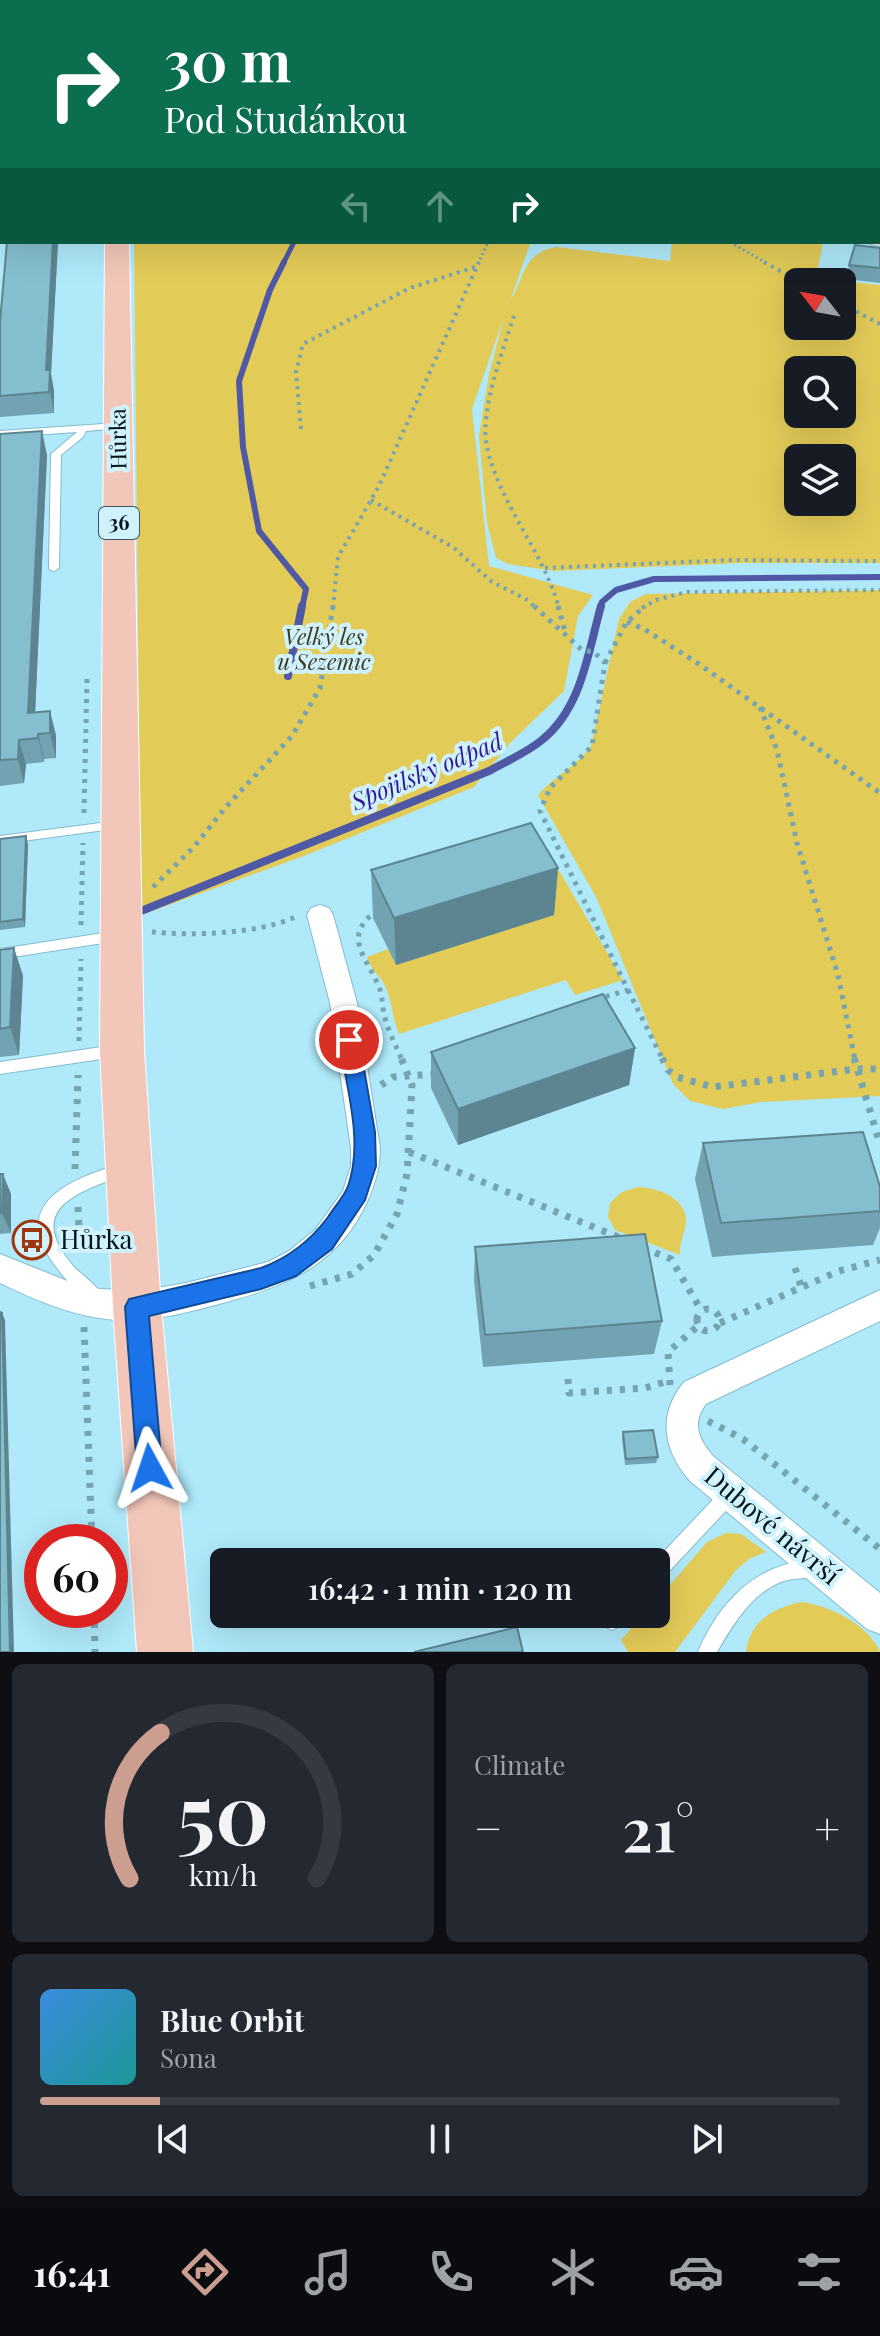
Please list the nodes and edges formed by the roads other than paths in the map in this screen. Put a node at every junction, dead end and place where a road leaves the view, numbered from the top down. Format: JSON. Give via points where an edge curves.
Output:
{"nodes":[{"id":1,"x":117,"y":244,"type":"edge"},
{"id":2,"x":100,"y":427,"type":"junction"},
{"id":3,"x":0,"y":434,"type":"edge"},
{"id":4,"x":50,"y":444,"type":"dead end"},
{"id":5,"x":64,"y":446,"type":"junction"},
{"id":6,"x":54,"y":568,"type":"dead end"},
{"id":7,"x":119,"y":824,"type":"junction"},
{"id":8,"x":0,"y":840,"type":"edge"},
{"id":9,"x":311,"y":914,"type":"road end"},
{"id":10,"x":119,"y":920,"type":"junction"},
{"id":11,"x":0,"y":954,"type":"edge"},
{"id":12,"x":122,"y":1050,"type":"junction"},
{"id":13,"x":0,"y":1068,"type":"edge"},
{"id":14,"x":127,"y":1168,"type":"junction"},
{"id":15,"x":0,"y":1268,"type":"edge"},
{"id":16,"x":880,"y":1305,"type":"edge"},
{"id":17,"x":124,"y":1306,"type":"junction"},
{"id":18,"x":731,"y":1493,"type":"junction"},
{"id":19,"x":670,"y":1558,"type":"edge"},
{"id":20,"x":827,"y":1572,"type":"junction"},
{"id":21,"x":880,"y":1616,"type":"edge"},
{"id":22,"x":165,"y":1652,"type":"edge"},
{"id":23,"x":707,"y":1652,"type":"edge"}],
"edges":[{"from":1,"to":2,"type":"main road","name":"Hůrka","number":"36"},
{"from":2,"to":3,"type":"lane"},
{"from":2,"to":5,"type":"lane"},
{"from":2,"to":7,"type":"main road","name":"Hůrka","number":"36"},
{"from":4,"to":5,"type":"lane"},
{"from":5,"to":6,"type":"lane","via":[[56,454]]},
{"from":7,"to":8,"type":"lane"},
{"from":7,"to":10,"type":"main road","name":"Hůrka","number":"36"},
{"from":9,"to":17,"type":"street","via":[[333,957],[361,1110],[361,1179],[324,1241],[287,1269],[168,1303]]},
{"from":10,"to":11,"type":"lane"},
{"from":10,"to":12,"type":"main road","name":"Hůrka","number":"36"},
{"from":12,"to":13,"type":"lane"},
{"from":12,"to":14,"type":"main road","name":"Hůrka","number":"36"},
{"from":14,"to":17,"type":"main road","name":"Hůrka","number":"36"},
{"from":14,"to":17,"type":"lane","via":[[68,1191],[53,1206],[45,1227],[48,1243],[82,1284]]},
{"from":15,"to":17,"type":"street","via":[[45,1290]]},
{"from":16,"to":18,"type":"street","name":"Dubové návrší","via":[[695,1393],[676,1394],[687,1450]]},
{"from":17,"to":22,"type":"main road","name":"Hůrka","number":"36"},
{"from":18,"to":19,"type":"lane"},
{"from":18,"to":20,"type":"street","name":"Dubové návrší"},
{"from":20,"to":21,"type":"street","name":"Dubové návrší"},
{"from":20,"to":23,"type":"lane","via":[[792,1570],[763,1582],[734,1610]]}]}
